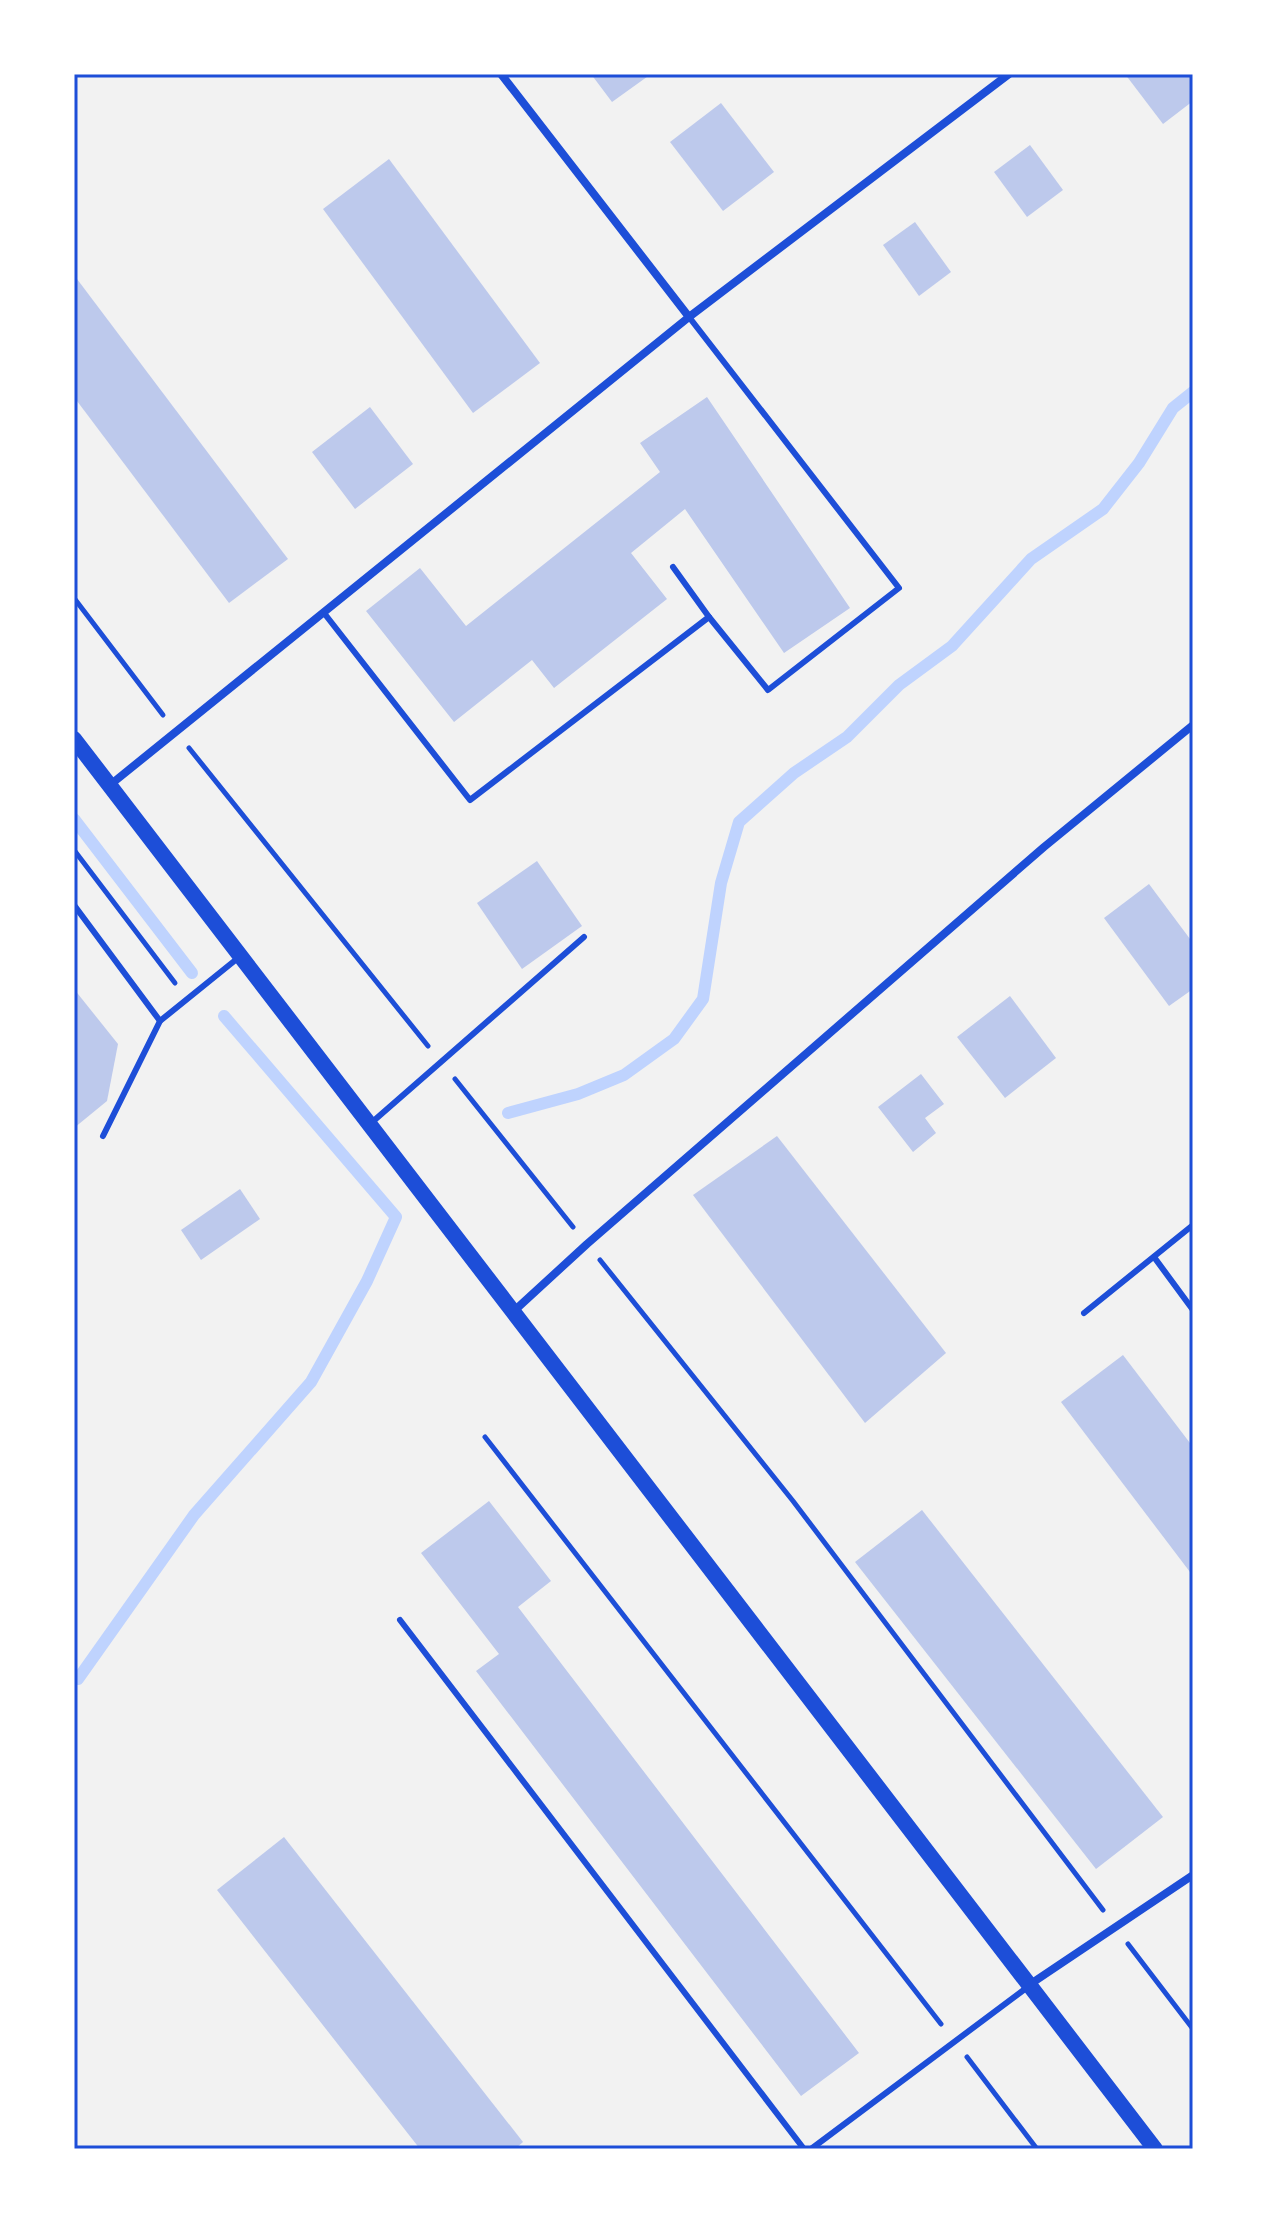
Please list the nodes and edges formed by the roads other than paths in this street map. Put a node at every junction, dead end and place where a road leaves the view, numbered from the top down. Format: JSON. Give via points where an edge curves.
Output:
{"nodes":[{"id":1,"x":501,"y":74,"type":"edge"},
{"id":2,"x":1009,"y":74,"type":"edge"},
{"id":3,"x":689,"y":317,"type":"junction"},
{"id":4,"x":673,"y":567,"type":"dead end"},
{"id":5,"x":324,"y":613,"type":"junction"},
{"id":6,"x":709,"y":617,"type":"junction"},
{"id":7,"x":1193,"y":725,"type":"edge"},
{"id":8,"x":74,"y":739,"type":"edge"},
{"id":9,"x":110,"y":786,"type":"junction"},
{"id":10,"x":75,"y":910,"type":"edge"},
{"id":11,"x":584,"y":937,"type":"dead end"},
{"id":12,"x":240,"y":956,"type":"junction"},
{"id":13,"x":160,"y":1021,"type":"junction"},
{"id":14,"x":370,"y":1125,"type":"junction"},
{"id":15,"x":103,"y":1136,"type":"dead end"},
{"id":16,"x":1193,"y":1225,"type":"edge"},
{"id":17,"x":1154,"y":1257,"type":"junction"},
{"id":18,"x":1193,"y":1310,"type":"edge"},
{"id":19,"x":513,"y":1312,"type":"junction"},
{"id":20,"x":1084,"y":1313,"type":"dead end"},
{"id":21,"x":400,"y":1620,"type":"dead end"},
{"id":22,"x":1193,"y":1875,"type":"edge"},
{"id":23,"x":1029,"y":1985,"type":"junction"},
{"id":24,"x":804,"y":2149,"type":"edge"},
{"id":25,"x":811,"y":2149,"type":"edge"},
{"id":26,"x":1155,"y":2149,"type":"edge"}],
"edges":[{"from":1,"to":3,"type":"street"},
{"from":2,"to":3,"type":"street"},
{"from":3,"to":5,"type":"street"},
{"from":3,"to":6,"type":"lane","via":[[899,588],[768,690]]},
{"from":4,"to":6,"type":"lane"},
{"from":5,"to":6,"type":"lane","via":[[470,800]]},
{"from":5,"to":9,"type":"street"},
{"from":7,"to":19,"type":"street","via":[[1032,858]]},
{"from":8,"to":9,"type":"main road"},
{"from":9,"to":12,"type":"main road"},
{"from":10,"to":13,"type":"lane"},
{"from":11,"to":14,"type":"lane"},
{"from":12,"to":13,"type":"lane"},
{"from":12,"to":14,"type":"main road"},
{"from":13,"to":15,"type":"lane"},
{"from":14,"to":19,"type":"main road"},
{"from":16,"to":17,"type":"lane"},
{"from":17,"to":18,"type":"lane"},
{"from":17,"to":20,"type":"lane"},
{"from":19,"to":23,"type":"main road"},
{"from":21,"to":24,"type":"lane"},
{"from":22,"to":23,"type":"street"},
{"from":23,"to":25,"type":"lane"},
{"from":23,"to":26,"type":"main road"}]}
